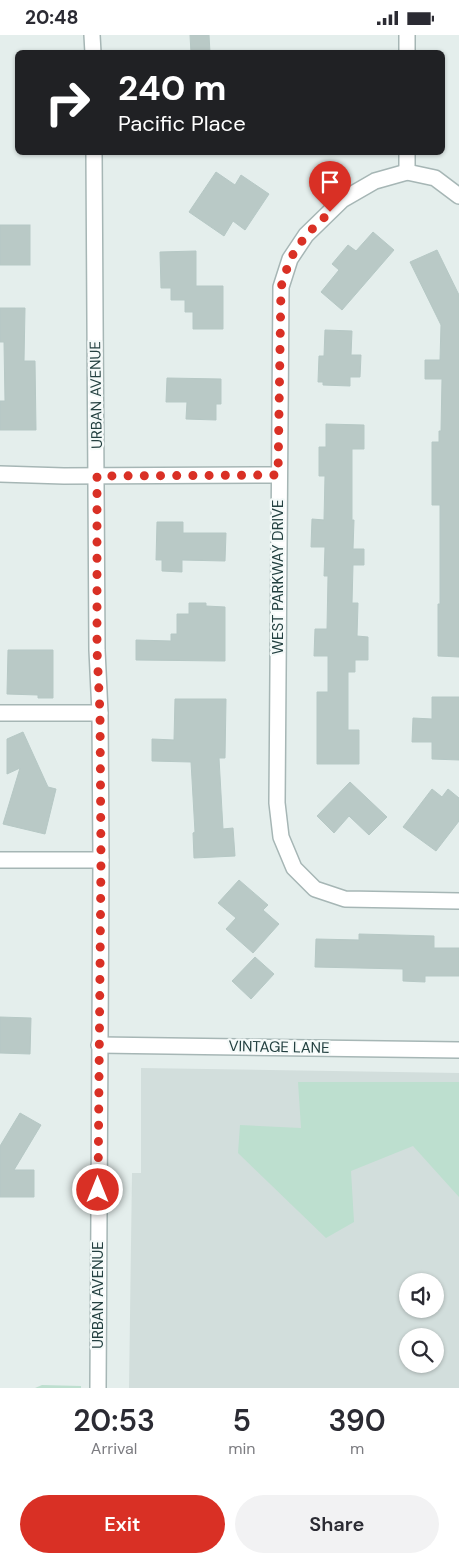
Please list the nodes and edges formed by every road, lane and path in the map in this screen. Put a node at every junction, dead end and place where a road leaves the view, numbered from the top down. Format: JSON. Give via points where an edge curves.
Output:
{"nodes":[{"id":1,"x":92,"y":35,"type":"edge"},
{"id":2,"x":407,"y":35,"type":"edge"},
{"id":3,"x":93,"y":50,"type":"edge"},
{"id":4,"x":407,"y":50,"type":"edge"},
{"id":5,"x":94,"y":155,"type":"edge"},
{"id":6,"x":407,"y":155,"type":"edge"},
{"id":7,"x":406,"y":172,"type":"junction"},
{"id":8,"x":459,"y":196,"type":"edge"},
{"id":9,"x":0,"y":474,"type":"edge"},
{"id":10,"x":278,"y":475,"type":"junction"},
{"id":11,"x":97,"y":476,"type":"junction"},
{"id":12,"x":0,"y":713,"type":"edge"},
{"id":13,"x":100,"y":713,"type":"junction"},
{"id":14,"x":0,"y":860,"type":"edge"},
{"id":15,"x":101,"y":860,"type":"junction"},
{"id":16,"x":459,"y":901,"type":"edge"},
{"id":17,"x":99,"y":1045,"type":"junction"},
{"id":18,"x":459,"y":1050,"type":"edge"},
{"id":19,"x":98,"y":1388,"type":"edge"}],
"edges":[{"from":1,"to":3,"type":"street"},
{"from":2,"to":4,"type":"street"},
{"from":5,"to":11,"type":"street","name":"URBAN AVENUE"},
{"from":6,"to":7,"type":"street"},
{"from":7,"to":8,"type":"street","via":[[435,179]]},
{"from":7,"to":10,"type":"street","name":"WEST PARKWAY DRIVE","via":[[375,181],[342,200],[306,235],[290,259],[281,287]]},
{"from":9,"to":11,"type":"street"},
{"from":10,"to":11,"type":"street"},
{"from":10,"to":16,"type":"street","name":"WEST PARKWAY DRIVE","via":[[277,803],[281,837],[294,869],[315,889],[345,899]]},
{"from":11,"to":13,"type":"street","name":"URBAN AVENUE"},
{"from":12,"to":13,"type":"street"},
{"from":13,"to":15,"type":"street","name":"URBAN AVENUE"},
{"from":14,"to":15,"type":"street"},
{"from":15,"to":17,"type":"street","name":"URBAN AVENUE"},
{"from":17,"to":18,"type":"street","name":"VINTAGE LANE"},
{"from":17,"to":19,"type":"street","name":"URBAN AVENUE"}]}
